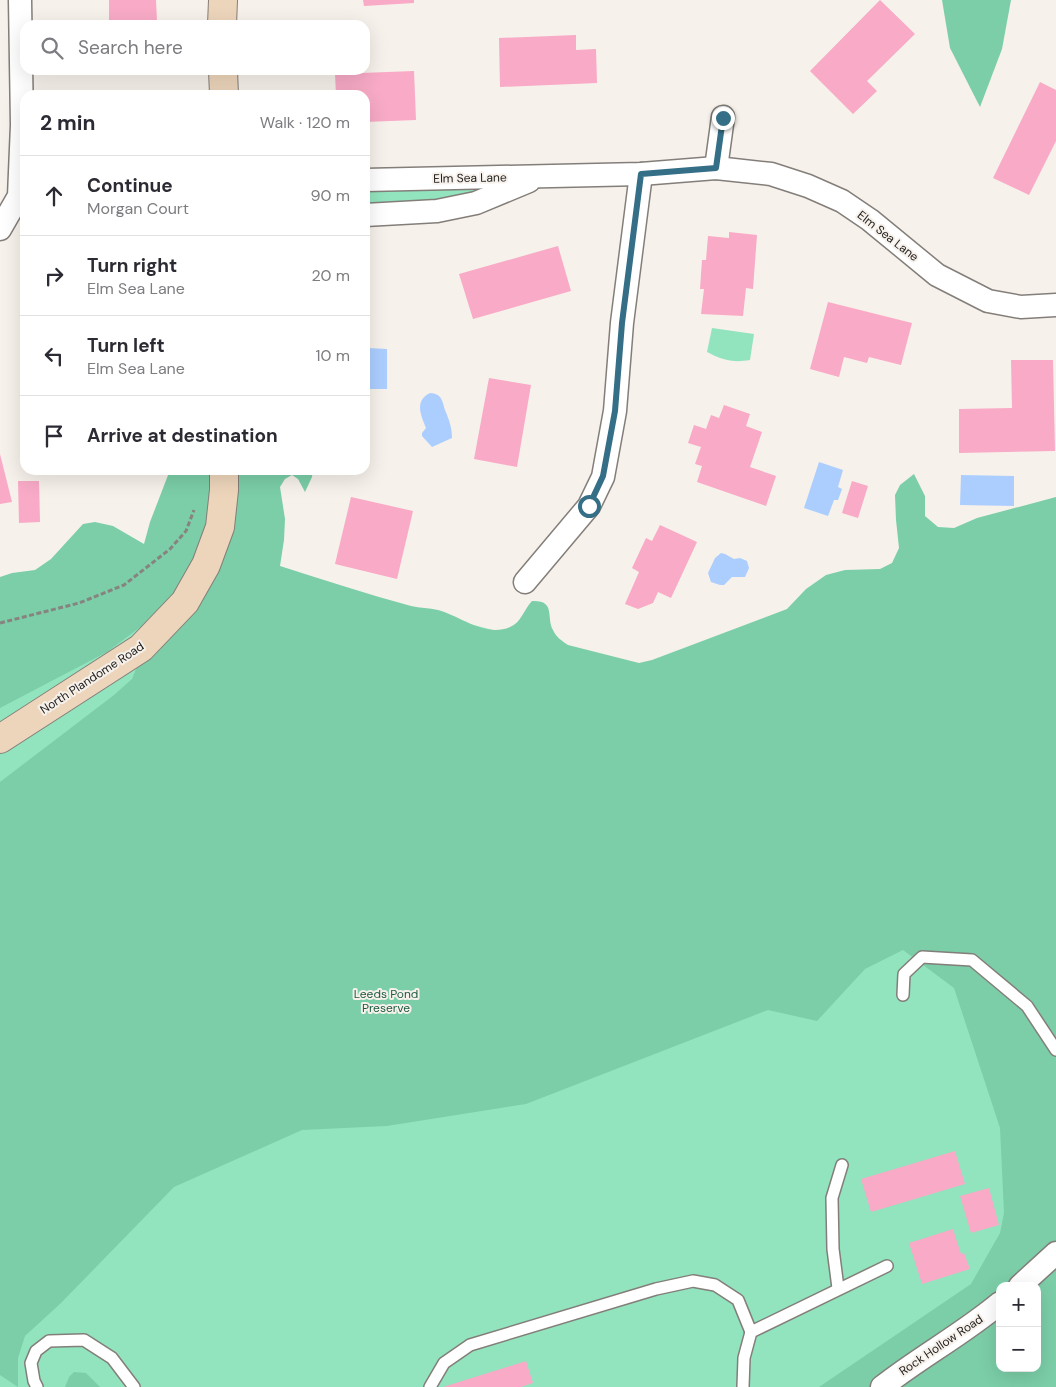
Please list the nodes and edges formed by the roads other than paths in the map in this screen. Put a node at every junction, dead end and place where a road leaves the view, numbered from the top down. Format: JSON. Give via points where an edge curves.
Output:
{"nodes":[{"id":1,"x":20,"y":0,"type":"edge"},
{"id":2,"x":223,"y":0,"type":"edge"},
{"id":3,"x":20,"y":20,"type":"edge"},
{"id":4,"x":222,"y":20,"type":"edge"},
{"id":5,"x":22,"y":75,"type":"edge"},
{"id":6,"x":224,"y":75,"type":"edge"},
{"id":7,"x":22,"y":90,"type":"edge"},
{"id":8,"x":224,"y":90,"type":"edge"},
{"id":9,"x":723,"y":118,"type":"dead end"},
{"id":10,"x":716,"y":168,"type":"junction"},
{"id":11,"x":641,"y":174,"type":"junction"},
{"id":12,"x":539,"y":176,"type":"junction"},
{"id":13,"x":20,"y":178,"type":"edge"},
{"id":14,"x":400,"y":179,"type":"junction"},
{"id":15,"x":370,"y":180,"type":"edge"},
{"id":16,"x":401,"y":213,"type":"junction"},
{"id":17,"x":370,"y":215,"type":"edge"},
{"id":18,"x":0,"y":229,"type":"edge"},
{"id":19,"x":1056,"y":305,"type":"edge"},
{"id":20,"x":224,"y":475,"type":"edge"},
{"id":21,"x":525,"y":582,"type":"dead end"},
{"id":22,"x":0,"y":739,"type":"edge"},
{"id":23,"x":903,"y":995,"type":"dead end"},
{"id":24,"x":1056,"y":1050,"type":"edge"},
{"id":25,"x":842,"y":1165,"type":"dead end"},
{"id":26,"x":1056,"y":1253,"type":"edge"},
{"id":27,"x":887,"y":1266,"type":"dead end"},
{"id":28,"x":1024,"y":1282,"type":"edge"},
{"id":29,"x":838,"y":1288,"type":"junction"},
{"id":30,"x":996,"y":1306,"type":"edge"},
{"id":31,"x":751,"y":1332,"type":"junction"},
{"id":32,"x":37,"y":1387,"type":"edge"},
{"id":33,"x":134,"y":1387,"type":"edge"},
{"id":34,"x":430,"y":1387,"type":"edge"},
{"id":35,"x":743,"y":1387,"type":"edge"},
{"id":36,"x":882,"y":1387,"type":"edge"}],
"edges":[{"from":1,"to":3,"type":"street"},
{"from":2,"to":4,"type":"main road"},
{"from":5,"to":7,"type":"street"},
{"from":6,"to":8,"type":"main road"},
{"from":9,"to":10,"type":"street"},
{"from":10,"to":11,"type":"street","name":"Elm Sea Lane"},
{"from":10,"to":19,"type":"street","name":"Elm Sea Lane","via":[[771,174],[842,201],[937,275],[988,301],[1021,307]]},
{"from":11,"to":12,"type":"street","name":"Elm Sea Lane"},
{"from":11,"to":21,"type":"street","via":[[622,323],[615,411],[603,476],[589,506]]},
{"from":12,"to":14,"type":"street","name":"Elm Sea Lane"},
{"from":12,"to":16,"type":"street","name":"Elm Sea Lane","via":[[476,203],[437,212]]},
{"from":13,"to":18,"type":"street","via":[[19,196]]},
{"from":14,"to":15,"type":"street","name":"Elm Sea Lane"},
{"from":14,"to":16,"type":"street"},
{"from":16,"to":17,"type":"street","name":"Elm Sea Lane"},
{"from":20,"to":22,"type":"main road","name":"North Plandome Road","via":[[220,527],[206,565],[185,602],[141,648]]},
{"from":23,"to":24,"type":"lane","via":[[904,974],[922,957],[972,960],[1027,1006]]},
{"from":25,"to":29,"type":"lane","via":[[832,1198]]},
{"from":26,"to":28,"type":"street"},
{"from":27,"to":29,"type":"lane"},
{"from":29,"to":31,"type":"lane"},
{"from":30,"to":36,"type":"street","name":"Rock Hollow Road"},
{"from":31,"to":34,"type":"lane","via":[[738,1300],[715,1285],[693,1281],[656,1289],[470,1345],[444,1363]]},
{"from":31,"to":35,"type":"lane","via":[[744,1358]]},
{"from":32,"to":33,"type":"lane","via":[[31,1363],[36,1351],[49,1341],[84,1340],[112,1358]]}]}
